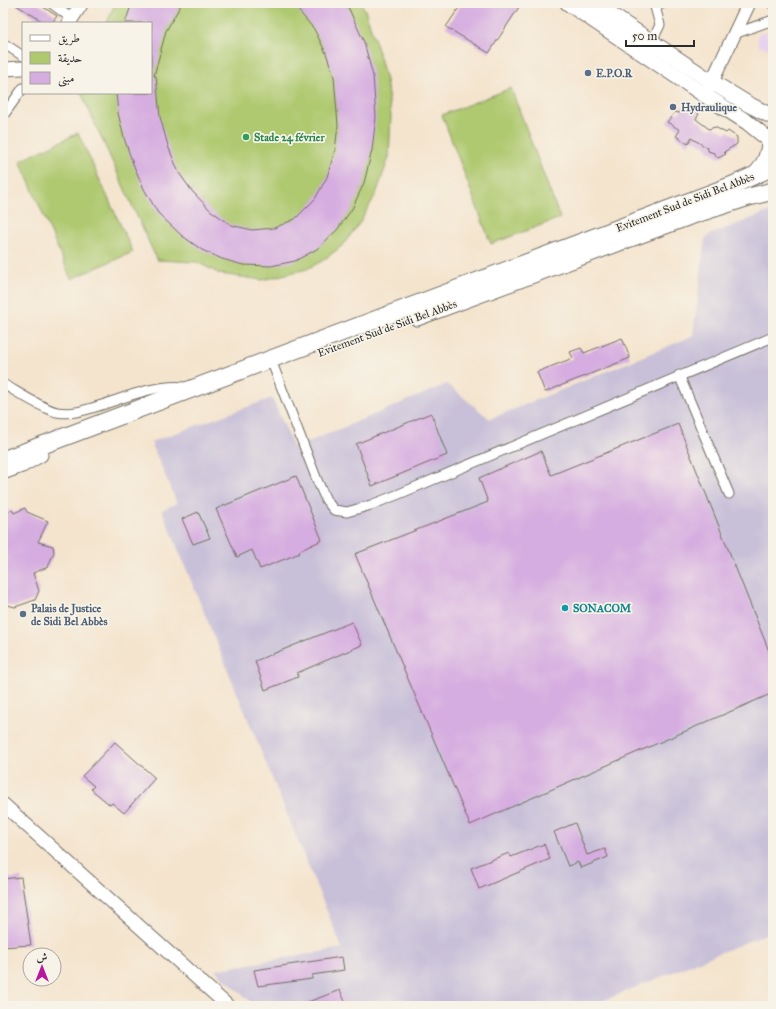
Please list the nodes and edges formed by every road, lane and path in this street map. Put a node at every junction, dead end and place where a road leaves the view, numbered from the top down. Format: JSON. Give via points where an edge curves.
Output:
{"nodes":[{"id":1,"x":51,"y":3,"type":"edge"},
{"id":2,"x":82,"y":3,"type":"edge"},
{"id":3,"x":568,"y":3,"type":"edge"},
{"id":4,"x":593,"y":3,"type":"edge"},
{"id":5,"x":665,"y":3,"type":"edge"},
{"id":6,"x":749,"y":3,"type":"edge"},
{"id":7,"x":654,"y":5,"type":"edge"},
{"id":8,"x":773,"y":20,"type":"edge"},
{"id":9,"x":71,"y":21,"type":"edge"},
{"id":10,"x":618,"y":28,"type":"junction"},
{"id":11,"x":734,"y":34,"type":"junction"},
{"id":12,"x":652,"y":41,"type":"junction"},
{"id":13,"x":3,"y":42,"type":"edge"},
{"id":14,"x":22,"y":55,"type":"edge"},
{"id":15,"x":682,"y":62,"type":"junction"},
{"id":16,"x":22,"y":68,"type":"edge"},
{"id":17,"x":3,"y":69,"type":"edge"},
{"id":18,"x":674,"y":75,"type":"junction"},
{"id":19,"x":712,"y":82,"type":"junction"},
{"id":20,"x":22,"y":89,"type":"edge"},
{"id":21,"x":706,"y":96,"type":"junction"},
{"id":22,"x":3,"y":116,"type":"edge"},
{"id":23,"x":773,"y":117,"type":"edge"},
{"id":24,"x":772,"y":141,"type":"edge"},
{"id":25,"x":773,"y":167,"type":"edge"},
{"id":26,"x":757,"y":174,"type":"junction"},
{"id":27,"x":773,"y":191,"type":"edge"},
{"id":28,"x":773,"y":337,"type":"edge"},
{"id":29,"x":272,"y":365,"type":"junction"},
{"id":30,"x":679,"y":375,"type":"junction"},
{"id":31,"x":3,"y":384,"type":"edge"},
{"id":32,"x":208,"y":387,"type":"junction"},
{"id":33,"x":38,"y":451,"type":"junction"},
{"id":34,"x":3,"y":456,"type":"edge"},
{"id":35,"x":3,"y":460,"type":"edge"},
{"id":36,"x":3,"y":468,"type":"edge"},
{"id":37,"x":3,"y":473,"type":"edge"},
{"id":38,"x":729,"y":494,"type":"dead end"},
{"id":39,"x":3,"y":804,"type":"edge"},
{"id":40,"x":228,"y":1006,"type":"edge"}],
"edges":[{"from":1,"to":9,"type":"street"},
{"from":2,"to":9,"type":"main road"},
{"from":3,"to":10,"type":"main road"},
{"from":4,"to":10,"type":"main road"},
{"from":5,"to":7,"type":"street"},
{"from":6,"to":11,"type":"main road"},
{"from":7,"to":12,"type":"street","via":[[660,25]]},
{"from":8,"to":11,"type":"street"},
{"from":10,"to":12,"type":"main road"},
{"from":10,"to":18,"type":"main road"},
{"from":11,"to":19,"type":"main road"},
{"from":12,"to":15,"type":"main road"},
{"from":13,"to":14,"type":"street"},
{"from":15,"to":18,"type":"main road"},
{"from":15,"to":19,"type":"main road"},
{"from":16,"to":17,"type":"main road"},
{"from":18,"to":21,"type":"main road"},
{"from":19,"to":21,"type":"main road"},
{"from":19,"to":23,"type":"main road"},
{"from":20,"to":22,"type":"street"},
{"from":21,"to":24,"type":"main road"},
{"from":24,"to":26,"type":"highway","via":[[766,162]]},
{"from":25,"to":26,"type":"highway","name":"Evitement Sud de Sidi Bel Abbès"},
{"from":26,"to":29,"type":"highway","name":"Evitement Sud de Sidi Bel Abbès"},
{"from":27,"to":29,"type":"highway","name":"Evitement Sud de Sidi Bel Abbès","via":[[687,217]]},
{"from":28,"to":30,"type":"street"},
{"from":29,"to":30,"type":"street","via":[[326,500],[334,510],[347,512],[399,494]]},
{"from":29,"to":32,"type":"highway","name":"Evitement Sud de Sidi Bel Abbès"},
{"from":30,"to":38,"type":"street"},
{"from":31,"to":32,"type":"street","via":[[56,412],[69,413],[158,389],[178,386]]},
{"from":32,"to":33,"type":"highway","name":"Evitement Sud de Sidi Bel Abbès"},
{"from":33,"to":34,"type":"main road","via":[[20,450]]},
{"from":33,"to":35,"type":"highway"},
{"from":33,"to":36,"type":"highway","name":"Evitement Sud de Sidi Bel Abbès"},
{"from":33,"to":37,"type":"main road","via":[[22,466]]},
{"from":39,"to":40,"type":"main road"}]}
